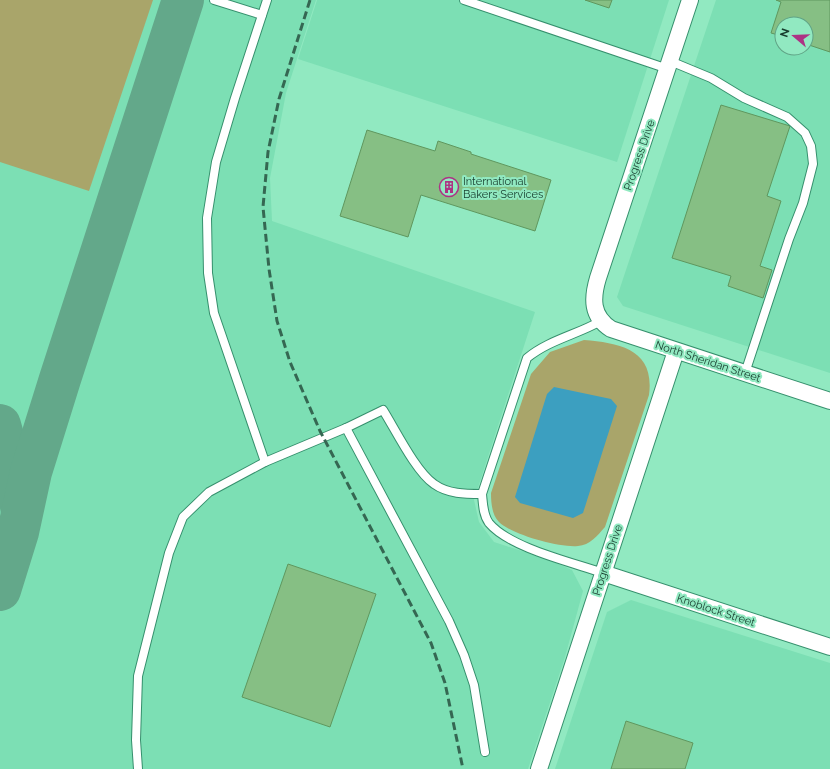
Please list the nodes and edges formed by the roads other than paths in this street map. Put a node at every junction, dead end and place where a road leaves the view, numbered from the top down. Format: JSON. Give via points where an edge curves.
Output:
{"nodes":[{"id":1,"x":214,"y":0,"type":"edge"},
{"id":2,"x":267,"y":0,"type":"edge"},
{"id":3,"x":464,"y":0,"type":"edge"},
{"id":4,"x":690,"y":0,"type":"edge"},
{"id":5,"x":262,"y":15,"type":"junction"},
{"id":6,"x":669,"y":65,"type":"junction"},
{"id":7,"x":598,"y":315,"type":"junction"},
{"id":8,"x":676,"y":351,"type":"junction"},
{"id":9,"x":745,"y":373,"type":"junction"},
{"id":10,"x":830,"y":401,"type":"edge"},
{"id":11,"x":346,"y":428,"type":"junction"},
{"id":12,"x":265,"y":462,"type":"junction"},
{"id":13,"x":482,"y":494,"type":"junction"},
{"id":14,"x":603,"y":573,"type":"junction"},
{"id":15,"x":830,"y":647,"type":"edge"},
{"id":16,"x":485,"y":752,"type":"dead end"},
{"id":17,"x":138,"y":769,"type":"edge"},
{"id":18,"x":539,"y":769,"type":"edge"}],
"edges":[{"from":1,"to":5,"type":"lane"},
{"from":2,"to":5,"type":"lane"},
{"from":3,"to":6,"type":"lane"},
{"from":4,"to":6,"type":"street","name":"Progress Drive"},
{"from":5,"to":12,"type":"lane","via":[[216,162],[208,218],[208,273],[214,313]]},
{"from":6,"to":7,"type":"street","name":"Progress Drive","via":[[594,290],[593,303]]},
{"from":6,"to":9,"type":"lane","via":[[711,78],[744,98],[787,117],[805,133],[811,146],[813,164],[803,203]]},
{"from":7,"to":8,"type":"street","name":"North Sheridan Street","via":[[611,329]]},
{"from":7,"to":13,"type":"lane","via":[[584,330],[541,347],[527,358]]},
{"from":8,"to":9,"type":"street","name":"North Sheridan Street"},
{"from":8,"to":14,"type":"street","name":"Progress Drive"},
{"from":9,"to":10,"type":"street","name":"North Sheridan Street"},
{"from":11,"to":12,"type":"lane"},
{"from":11,"to":13,"type":"lane","via":[[383,410],[424,476],[443,489],[458,494]]},
{"from":11,"to":16,"type":"lane","via":[[449,621],[464,655],[474,685]]},
{"from":12,"to":17,"type":"lane","via":[[209,492],[183,517],[169,553],[138,676]]},
{"from":13,"to":14,"type":"lane","via":[[483,510],[488,522],[501,535],[523,546]]},
{"from":14,"to":15,"type":"street","name":"Knoblock Street"},
{"from":14,"to":18,"type":"street","name":"Progress Drive"}]}
